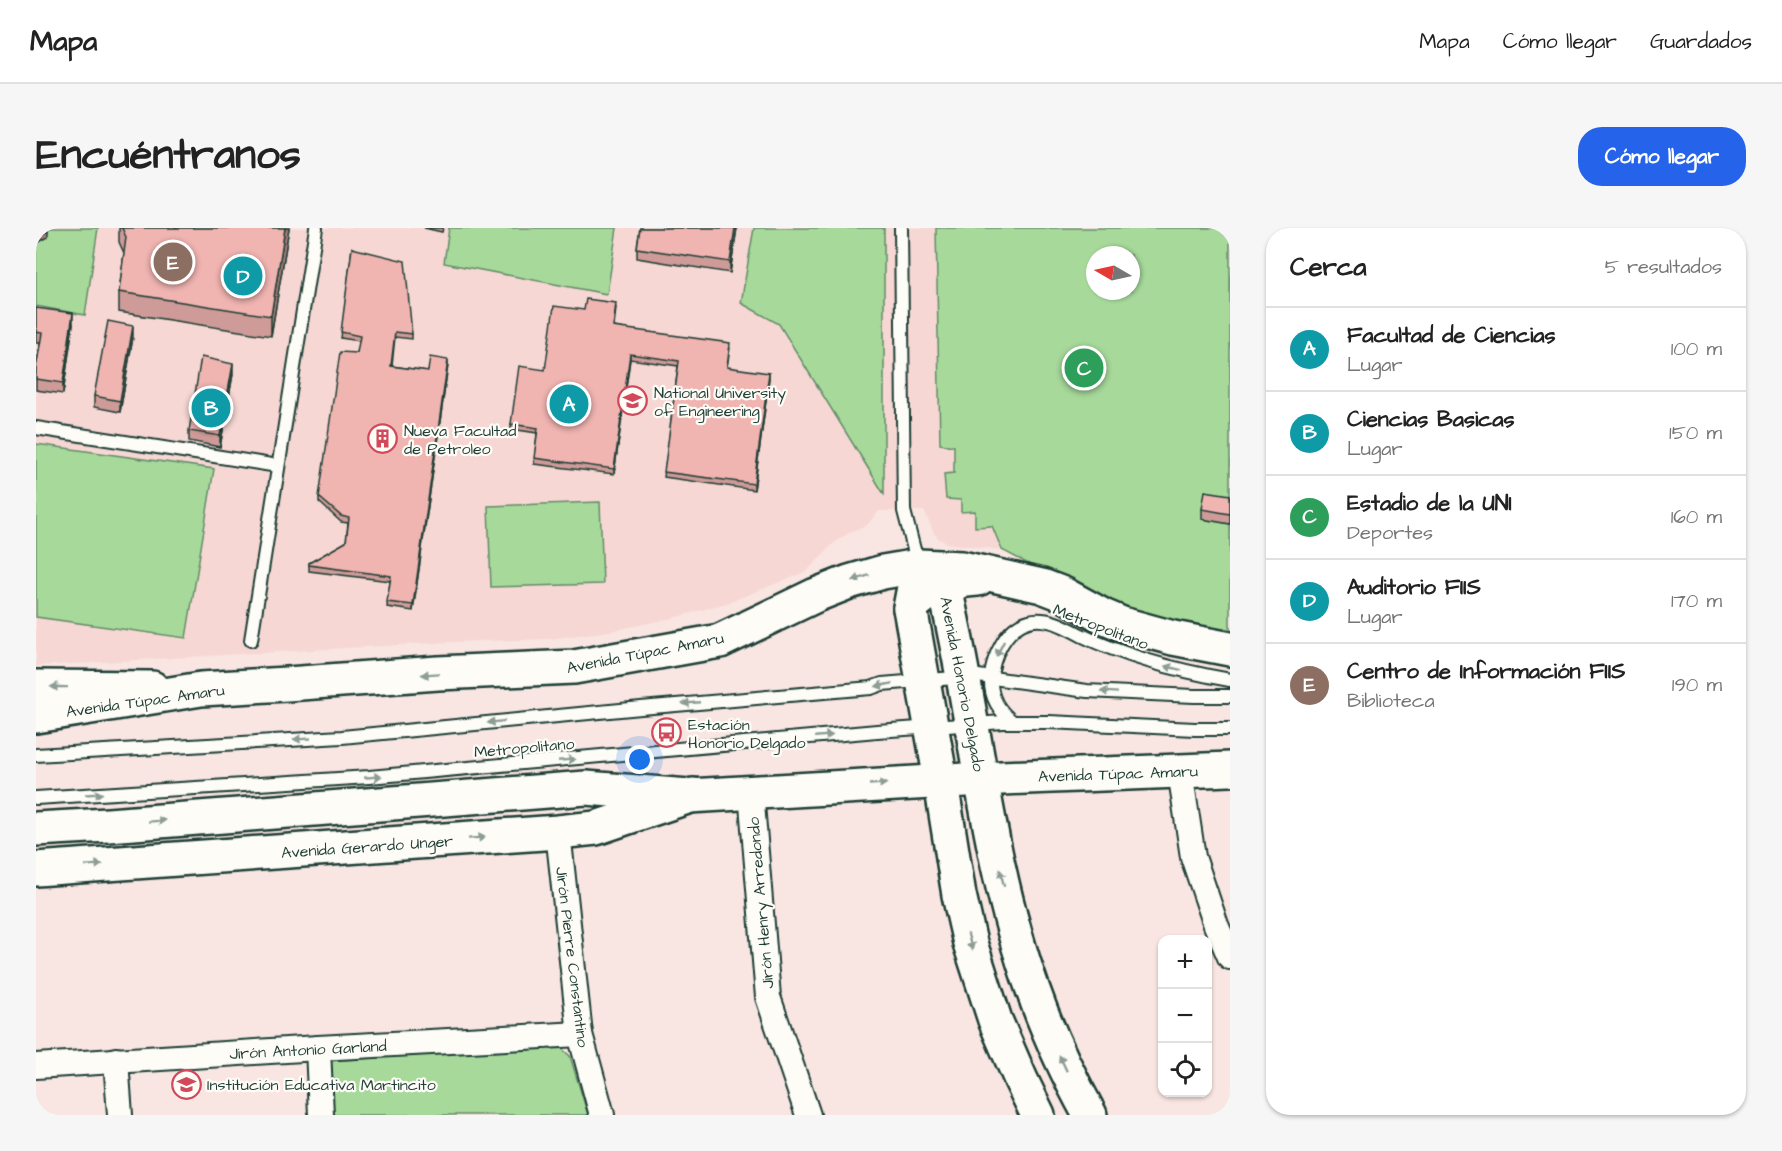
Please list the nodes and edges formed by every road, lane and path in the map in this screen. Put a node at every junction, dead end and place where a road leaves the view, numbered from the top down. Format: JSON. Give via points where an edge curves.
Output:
{"nodes":[{"id":1,"x":316,"y":228,"type":"edge"},
{"id":2,"x":901,"y":228,"type":"edge"},
{"id":3,"x":36,"y":428,"type":"edge"},
{"id":4,"x":278,"y":466,"type":"junction"},
{"id":5,"x":918,"y":566,"type":"junction"},
{"id":6,"x":1006,"y":577,"type":"junction"},
{"id":7,"x":944,"y":584,"type":"junction"},
{"id":8,"x":910,"y":608,"type":"junction"},
{"id":9,"x":251,"y":640,"type":"dead end"},
{"id":10,"x":1230,"y":649,"type":"edge"},
{"id":11,"x":977,"y":677,"type":"junction"},
{"id":12,"x":924,"y":680,"type":"junction"},
{"id":13,"x":1230,"y":680,"type":"edge"},
{"id":14,"x":36,"y":687,"type":"edge"},
{"id":15,"x":201,"y":689,"type":"junction"},
{"id":16,"x":1230,"y":696,"type":"edge"},
{"id":17,"x":36,"y":716,"type":"edge"},
{"id":18,"x":1013,"y":722,"type":"junction"},
{"id":19,"x":972,"y":725,"type":"junction"},
{"id":20,"x":932,"y":727,"type":"junction"},
{"id":21,"x":1230,"y":729,"type":"edge"},
{"id":22,"x":36,"y":755,"type":"edge"},
{"id":23,"x":1230,"y":769,"type":"edge"},
{"id":24,"x":1180,"y":771,"type":"junction"},
{"id":25,"x":981,"y":779,"type":"junction"},
{"id":26,"x":940,"y":781,"type":"junction"},
{"id":27,"x":751,"y":792,"type":"junction"},
{"id":28,"x":694,"y":795,"type":"junction"},
{"id":29,"x":36,"y":798,"type":"edge"},
{"id":30,"x":36,"y":829,"type":"edge"},
{"id":31,"x":558,"y":832,"type":"junction"},
{"id":32,"x":36,"y":869,"type":"edge"},
{"id":33,"x":1230,"y":957,"type":"edge"},
{"id":34,"x":580,"y":1034,"type":"junction"},
{"id":35,"x":318,"y":1048,"type":"junction"},
{"id":36,"x":116,"y":1060,"type":"junction"},
{"id":37,"x":36,"y":1066,"type":"edge"},
{"id":38,"x":120,"y":1115,"type":"edge"},
{"id":39,"x":321,"y":1115,"type":"edge"},
{"id":40,"x":602,"y":1115,"type":"edge"},
{"id":41,"x":808,"y":1115,"type":"edge"},
{"id":42,"x":1038,"y":1115,"type":"edge"},
{"id":43,"x":1090,"y":1115,"type":"edge"}],
"edges":[{"from":1,"to":4,"type":"lane"},
{"from":2,"to":5,"type":"lane","via":[[905,515]]},
{"from":3,"to":4,"type":"lane"},
{"from":4,"to":9,"type":"lane"},
{"from":5,"to":6,"type":"main road","name":"Avenida Túpac Amaru","via":[[962,568]]},
{"from":5,"to":7,"type":"main road","name":"Avenida Honorio Delgado"},
{"from":5,"to":8,"type":"main road","name":"Avenida Honorio Delgado"},
{"from":5,"to":15,"type":"main road","name":"Avenida Túpac Amaru","one_way":true,"via":[[849,582],[720,641],[573,667]]},
{"from":6,"to":7,"type":"main road"},
{"from":6,"to":10,"type":"main road","name":"Avenida Túpac Amaru","via":[[1053,590],[1122,624]]},
{"from":7,"to":8,"type":"main road"},
{"from":7,"to":11,"type":"main road","name":"Avenida Honorio Delgado"},
{"from":8,"to":12,"type":"main road","name":"Avenida Honorio Delgado"},
{"from":11,"to":12,"type":"lane","name":"Metropolitano"},
{"from":13,"to":11,"type":"lane","name":"Metropolitano","one_way":true,"via":[[1152,663],[1063,626],[1038,620],[1028,621],[1008,635],[995,659]]},
{"from":16,"to":11,"type":"lane","name":"Metropolitano","one_way":true,"via":[[1087,691]]},
{"from":11,"to":18,"type":"lane","name":"Metropolitano","via":[[992,689],[996,704]]},
{"from":11,"to":19,"type":"main road","name":"Avenida Honorio Delgado"},
{"from":12,"to":20,"type":"main road","name":"Avenida Honorio Delgado"},
{"from":12,"to":22,"type":"lane","name":"Metropolitano","one_way":true,"via":[[342,737]]},
{"from":15,"to":14,"type":"main road","one_way":true},
{"from":15,"to":17,"type":"main road","name":"Avenida Túpac Amaru"},
{"from":18,"to":19,"type":"lane","name":"Metropolitano"},
{"from":18,"to":21,"type":"lane","name":"Metropolitano"},
{"from":19,"to":20,"type":"lane","name":"Metropolitano"},
{"from":19,"to":25,"type":"main road","name":"Avenida Honorio Delgado"},
{"from":20,"to":26,"type":"main road","name":"Avenida Honorio Delgado"},
{"from":29,"to":20,"type":"lane","name":"Metropolitano","one_way":true,"via":[[369,777]]},
{"from":23,"to":24,"type":"main road","name":"Avenida Túpac Amaru"},
{"from":24,"to":25,"type":"main road","name":"Avenida Túpac Amaru"},
{"from":24,"to":33,"type":"street","via":[[1193,857]]},
{"from":25,"to":26,"type":"main road","name":"Avenida Túpac Amaru"},
{"from":43,"to":25,"type":"main road","name":"Avenida Honorio Delgado","one_way":true,"via":[[1056,1047],[1030,981],[1000,872]]},
{"from":27,"to":26,"type":"main road","name":"Avenida Túpac Amaru","one_way":true},
{"from":26,"to":42,"type":"main road","name":"Avenida Honorio Delgado","one_way":true,"via":[[970,943],[995,1020]]},
{"from":27,"to":28,"type":"main road","name":"Avenida Túpac Amaru"},
{"from":27,"to":41,"type":"street","name":"Jirón Henry Arredondo","via":[[768,997]]},
{"from":30,"to":28,"type":"main road","name":"Avenida Túpac Amaru","one_way":true,"via":[[586,788]]},
{"from":28,"to":31,"type":"main road","name":"Avenida Gerardo Unger","via":[[596,828]]},
{"from":32,"to":31,"type":"main road","name":"Avenida Gerardo Unger","one_way":true},
{"from":31,"to":34,"type":"street","name":"Jirón Pierre Constantino"},
{"from":34,"to":35,"type":"street","name":"Jirón Antonio Garland"},
{"from":34,"to":40,"type":"street","name":"Jirón Pierre Constantino"},
{"from":35,"to":36,"type":"street","name":"Jirón Antonio Garland"},
{"from":35,"to":39,"type":"street"},
{"from":36,"to":37,"type":"street","name":"Jirón Antonio Garland"},
{"from":36,"to":38,"type":"street"}]}
